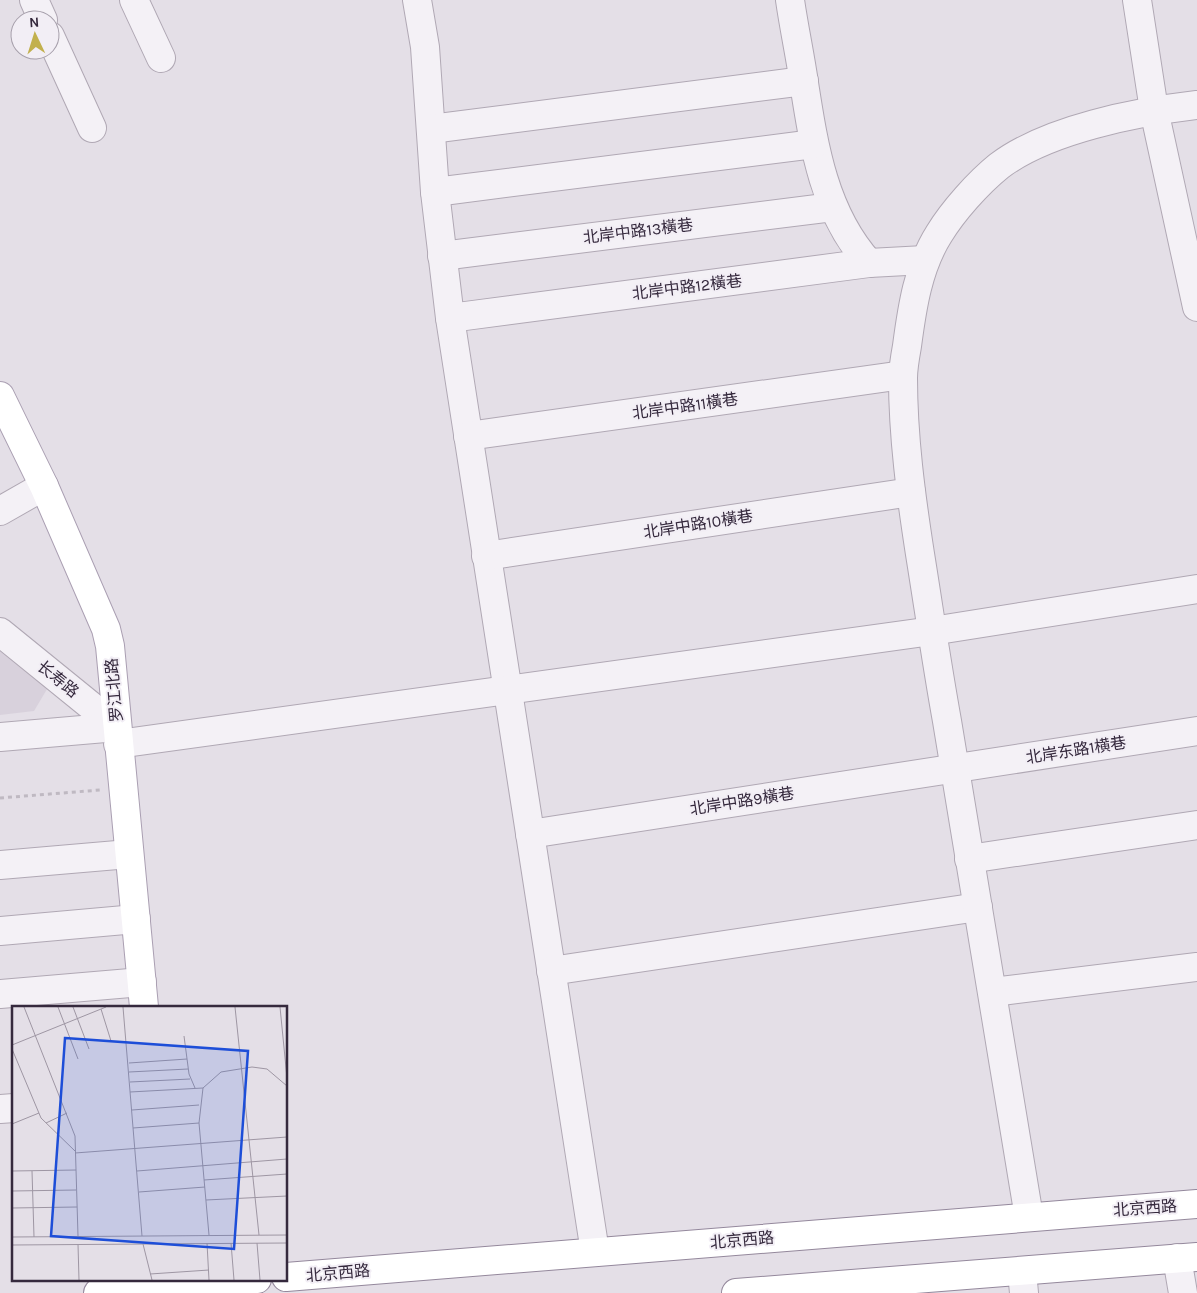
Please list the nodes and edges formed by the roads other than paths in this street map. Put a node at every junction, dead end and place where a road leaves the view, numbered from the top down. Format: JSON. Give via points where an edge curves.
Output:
{"nodes":[{"id":1,"x":134,"y":0,"type":"edge"},
{"id":2,"x":417,"y":0,"type":"edge"},
{"id":3,"x":790,"y":0,"type":"edge"},
{"id":4,"x":1137,"y":0,"type":"edge"},
{"id":5,"x":60,"y":58,"type":"edge"},
{"id":6,"x":162,"y":58,"type":"dead end"},
{"id":7,"x":804,"y":81,"type":"junction"},
{"id":8,"x":1197,"y":105,"type":"edge"},
{"id":9,"x":1154,"y":110,"type":"junction"},
{"id":10,"x":92,"y":128,"type":"dead end"},
{"id":11,"x":431,"y":129,"type":"junction"},
{"id":12,"x":814,"y":144,"type":"junction"},
{"id":13,"x":435,"y":192,"type":"junction"},
{"id":14,"x":833,"y":207,"type":"junction"},
{"id":15,"x":442,"y":256,"type":"junction"},
{"id":16,"x":925,"y":260,"type":"junction"},
{"id":17,"x":869,"y":264,"type":"junction"},
{"id":18,"x":1197,"y":307,"type":"edge"},
{"id":19,"x":450,"y":318,"type":"junction"},
{"id":20,"x":903,"y":375,"type":"junction"},
{"id":21,"x":0,"y":396,"type":"edge"},
{"id":22,"x":468,"y":436,"type":"junction"},
{"id":23,"x":44,"y":486,"type":"junction"},
{"id":24,"x":911,"y":492,"type":"junction"},
{"id":25,"x":0,"y":511,"type":"edge"},
{"id":26,"x":486,"y":556,"type":"junction"},
{"id":27,"x":1197,"y":589,"type":"edge"},
{"id":28,"x":932,"y":631,"type":"junction"},
{"id":29,"x":0,"y":632,"type":"edge"},
{"id":30,"x":507,"y":690,"type":"junction"},
{"id":31,"x":1197,"y":731,"type":"edge"},
{"id":32,"x":118,"y":736,"type":"junction"},
{"id":33,"x":0,"y":737,"type":"edge"},
{"id":34,"x":955,"y":769,"type":"junction"},
{"id":35,"x":1197,"y":825,"type":"edge"},
{"id":36,"x":530,"y":834,"type":"junction"},
{"id":37,"x":129,"y":854,"type":"junction"},
{"id":38,"x":969,"y":859,"type":"junction"},
{"id":39,"x":0,"y":865,"type":"edge"},
{"id":40,"x":978,"y":907,"type":"junction"},
{"id":41,"x":136,"y":919,"type":"junction"},
{"id":42,"x":0,"y":931,"type":"edge"},
{"id":43,"x":1197,"y":967,"type":"edge"},
{"id":44,"x":551,"y":971,"type":"junction"},
{"id":45,"x":993,"y":992,"type":"junction"},
{"id":46,"x":0,"y":994,"type":"edge"},
{"id":47,"x":143,"y":994,"type":"edge"},
{"id":48,"x":1197,"y":1204,"type":"edge"},
{"id":49,"x":1029,"y":1217,"type":"junction"},
{"id":50,"x":595,"y":1252,"type":"junction"},
{"id":51,"x":1187,"y":1257,"type":"edge"},
{"id":52,"x":288,"y":1277,"type":"edge"},
{"id":53,"x":229,"y":1280,"type":"edge"},
{"id":54,"x":172,"y":1282,"type":"edge"},
{"id":55,"x":1023,"y":1282,"type":"edge"},
{"id":56,"x":98,"y":1293,"type":"edge"},
{"id":57,"x":736,"y":1293,"type":"edge"},
{"id":58,"x":1182,"y":1293,"type":"edge"}],
"edges":[{"from":1,"to":6,"type":"street"},
{"from":2,"to":11,"type":"street","via":[[425,47]]},
{"from":3,"to":7,"type":"street"},
{"from":4,"to":9,"type":"street"},
{"from":5,"to":10,"type":"street"},
{"from":7,"to":11,"type":"street"},
{"from":7,"to":12,"type":"street"},
{"from":8,"to":9,"type":"street"},
{"from":9,"to":16,"type":"street","via":[[1063,134],[1031,146],[1000,166],[954,213]]},
{"from":9,"to":18,"type":"street"},
{"from":11,"to":13,"type":"street"},
{"from":12,"to":13,"type":"street"},
{"from":12,"to":14,"type":"street"},
{"from":13,"to":15,"type":"street"},
{"from":14,"to":15,"type":"street","name":"北岸中路13橫巷"},
{"from":14,"to":17,"type":"street","via":[[846,235]]},
{"from":15,"to":19,"type":"street"},
{"from":16,"to":17,"type":"street","name":"北岸中路12橫巷"},
{"from":16,"to":20,"type":"street","via":[[911,314]]},
{"from":17,"to":19,"type":"street","name":"北岸中路12橫巷"},
{"from":19,"to":22,"type":"street"},
{"from":20,"to":22,"type":"street","name":"北岸中路11橫巷"},
{"from":20,"to":24,"type":"street"},
{"from":21,"to":23,"type":"main road","name":"罗江北路"},
{"from":22,"to":26,"type":"street"},
{"from":23,"to":25,"type":"street"},
{"from":23,"to":32,"type":"main road","name":"罗江北路","via":[[106,629]]},
{"from":24,"to":26,"type":"street","name":"北岸中路10橫巷"},
{"from":24,"to":28,"type":"street"},
{"from":26,"to":30,"type":"street"},
{"from":27,"to":28,"type":"street"},
{"from":28,"to":30,"type":"street"},
{"from":28,"to":34,"type":"street"},
{"from":29,"to":32,"type":"street","name":"长寿路"},
{"from":30,"to":32,"type":"street"},
{"from":30,"to":36,"type":"street"},
{"from":31,"to":34,"type":"street","name":"北岸东路1横巷"},
{"from":32,"to":33,"type":"street"},
{"from":32,"to":37,"type":"main road","name":"罗江北路"},
{"from":34,"to":36,"type":"street","name":"北岸中路9橫巷"},
{"from":34,"to":38,"type":"street"},
{"from":35,"to":38,"type":"street"},
{"from":36,"to":44,"type":"street"},
{"from":37,"to":39,"type":"street"},
{"from":37,"to":41,"type":"main road","name":"罗江北路"},
{"from":38,"to":40,"type":"street"},
{"from":40,"to":44,"type":"street"},
{"from":40,"to":45,"type":"street"},
{"from":41,"to":42,"type":"street"},
{"from":41,"to":47,"type":"main road","name":"罗江北路"},
{"from":43,"to":45,"type":"street"},
{"from":44,"to":50,"type":"street"},
{"from":45,"to":49,"type":"street"},
{"from":46,"to":47,"type":"street"},
{"from":48,"to":49,"type":"main road","name":"北京西路"},
{"from":49,"to":50,"type":"main road","name":"北京西路"},
{"from":50,"to":52,"type":"main road","name":"北京西路"},
{"from":51,"to":55,"type":"main road"},
{"from":51,"to":58,"type":"street"},
{"from":53,"to":54,"type":"main road"},
{"from":54,"to":56,"type":"main road"},
{"from":55,"to":57,"type":"main road"}]}
